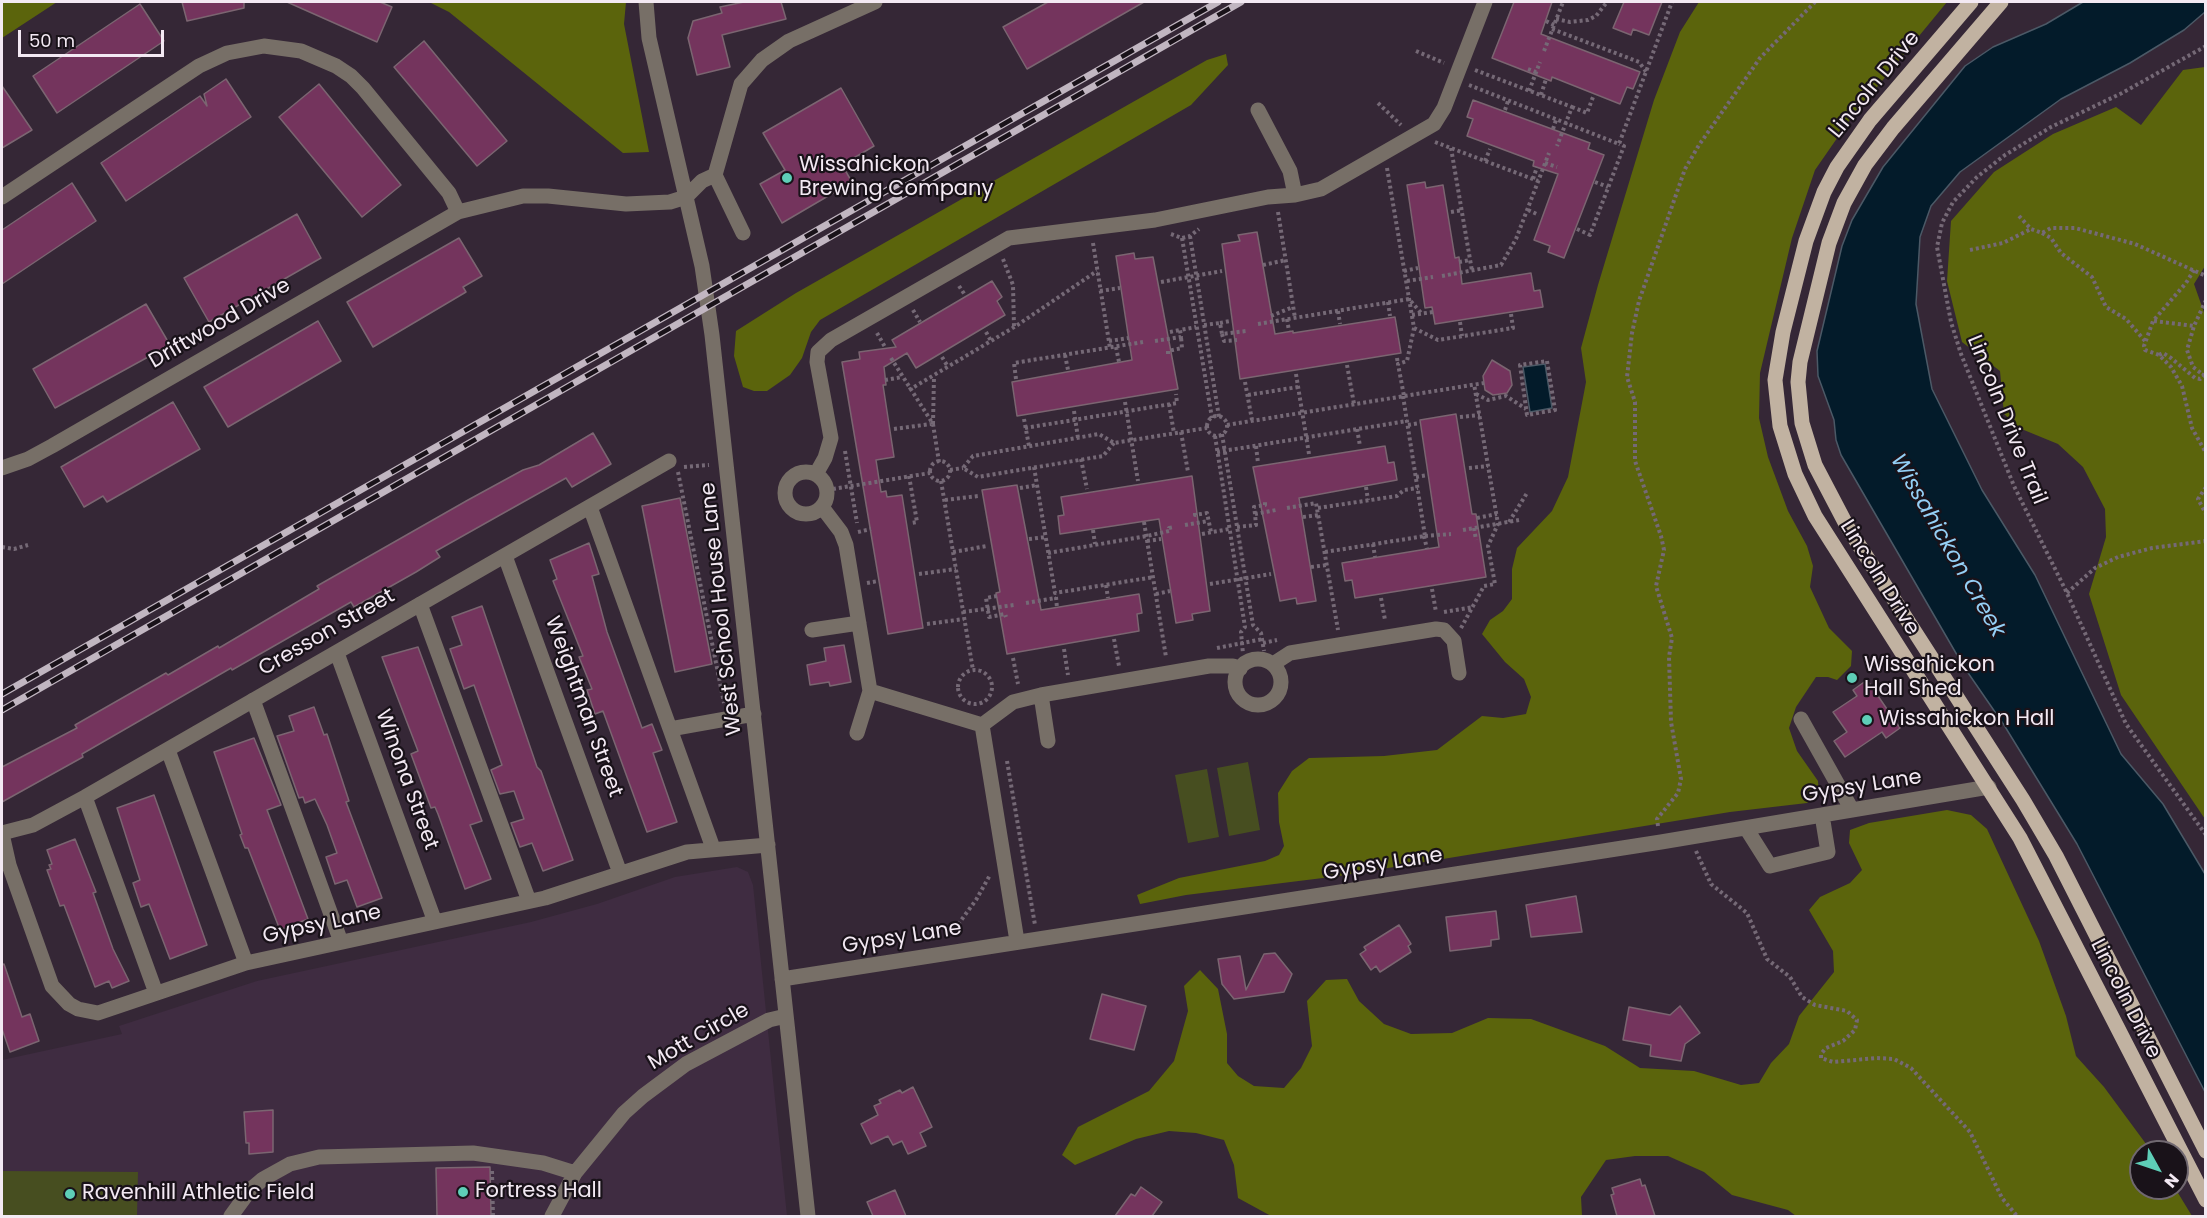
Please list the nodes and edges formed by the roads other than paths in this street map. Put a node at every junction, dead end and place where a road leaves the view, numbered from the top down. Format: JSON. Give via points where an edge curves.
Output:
{"nodes":[{"id":1,"x":646,"y":2,"type":"edge"},
{"id":2,"x":875,"y":2,"type":"edge"},
{"id":3,"x":1485,"y":2,"type":"edge"},
{"id":4,"x":1971,"y":2,"type":"edge"},
{"id":5,"x":2001,"y":2,"type":"edge"},
{"id":6,"x":1258,"y":110,"type":"dead end"},
{"id":7,"x":715,"y":174,"type":"junction"},
{"id":8,"x":1295,"y":195,"type":"junction"},
{"id":9,"x":2,"y":197,"type":"edge"},
{"id":10,"x":686,"y":197,"type":"junction"},
{"id":11,"x":458,"y":212,"type":"junction"},
{"id":12,"x":743,"y":232,"type":"dead end"},
{"id":13,"x":675,"y":466,"type":"road end"},
{"id":14,"x":2,"y":468,"type":"edge"},
{"id":15,"x":816,"y":474,"type":"junction"},
{"id":16,"x":590,"y":507,"type":"junction"},
{"id":17,"x":822,"y":507,"type":"junction"},
{"id":18,"x":505,"y":556,"type":"junction"},
{"id":19,"x":420,"y":603,"type":"junction"},
{"id":20,"x":859,"y":623,"type":"junction"},
{"id":21,"x":812,"y":630,"type":"dead end"},
{"id":22,"x":337,"y":653,"type":"junction"},
{"id":23,"x":1269,"y":662,"type":"junction"},
{"id":24,"x":1242,"y":666,"type":"junction"},
{"id":25,"x":1459,"y":673,"type":"dead end"},
{"id":26,"x":870,"y":691,"type":"junction"},
{"id":27,"x":1041,"y":695,"type":"junction"},
{"id":28,"x":253,"y":700,"type":"junction"},
{"id":29,"x":754,"y":714,"type":"junction"},
{"id":30,"x":1801,"y":719,"type":"dead end"},
{"id":31,"x":982,"y":725,"type":"junction"},
{"id":32,"x":670,"y":729,"type":"junction"},
{"id":33,"x":857,"y":733,"type":"dead end"},
{"id":34,"x":1048,"y":741,"type":"dead end"},
{"id":35,"x":168,"y":750,"type":"junction"},
{"id":36,"x":1989,"y":787,"type":"junction"},
{"id":37,"x":85,"y":797,"type":"junction"},
{"id":38,"x":1852,"y":810,"type":"junction"},
{"id":39,"x":1822,"y":815,"type":"junction"},
{"id":40,"x":1746,"y":828,"type":"junction"},
{"id":41,"x":2,"y":833,"type":"edge"},
{"id":42,"x":768,"y":845,"type":"junction"},
{"id":43,"x":713,"y":848,"type":"junction"},
{"id":44,"x":620,"y":873,"type":"junction"},
{"id":45,"x":530,"y":901,"type":"junction"},
{"id":46,"x":435,"y":922,"type":"junction"},
{"id":47,"x":1017,"y":941,"type":"junction"},
{"id":48,"x":341,"y":942,"type":"junction"},
{"id":49,"x":246,"y":963,"type":"junction"},
{"id":50,"x":782,"y":979,"type":"junction"},
{"id":51,"x":156,"y":993,"type":"junction"},
{"id":52,"x":786,"y":1016,"type":"junction"},
{"id":53,"x":2205,"y":1151,"type":"edge"},
{"id":54,"x":575,"y":1173,"type":"junction"},
{"id":55,"x":2205,"y":1200,"type":"edge"},
{"id":56,"x":231,"y":1216,"type":"edge"},
{"id":57,"x":552,"y":1216,"type":"edge"},
{"id":58,"x":808,"y":1216,"type":"edge"}],
"edges":[{"from":1,"to":10,"type":"street","name":"West School House Lane","via":[[649,38]]},
{"from":2,"to":7,"type":"street","via":[[789,41],[762,60],[741,84]]},
{"from":3,"to":8,"type":"street","via":[[1440,115],[1420,138],[1321,189]]},
{"from":4,"to":36,"type":"main road","name":"Lincoln Drive","via":[[1870,120],[1833,175],[1806,241],[1775,380],[1786,450],[1810,506]]},
{"from":5,"to":53,"type":"main road","name":"Lincoln Drive","via":[[1893,128],[1865,165],[1844,203],[1829,243],[1800,362],[1803,423],[1815,465],[1848,528],[2056,855]]},
{"from":6,"to":8,"type":"street","via":[[1290,171]]},
{"from":7,"to":10,"type":"street"},
{"from":7,"to":12,"type":"street"},
{"from":8,"to":15,"type":"street","via":[[1155,220],[1009,238],[824,345],[817,362],[831,438]]},
{"from":9,"to":11,"type":"street","via":[[198,66],[227,52],[264,46],[301,51],[351,76],[449,193]]},
{"from":10,"to":11,"type":"street","name":"Driftwood Drive","via":[[626,204],[523,196]]},
{"from":10,"to":29,"type":"street","name":"West School House Lane","via":[[712,335]]},
{"from":11,"to":14,"type":"street","name":"Driftwood Drive","via":[[52,446]]},
{"from":13,"to":16,"type":"street","name":"Cresson Street"},
{"from":15,"to":17,"type":"street","via":[[827,490]]},
{"from":15,"to":17,"type":"street","via":[[808,471],[794,475],[785,496],[789,506],[800,513],[812,513]]},
{"from":16,"to":18,"type":"street","name":"Cresson Street"},
{"from":16,"to":32,"type":"street"},
{"from":17,"to":20,"type":"street","via":[[846,545]]},
{"from":18,"to":19,"type":"street","name":"Cresson Street"},
{"from":18,"to":44,"type":"street","name":"Weightman Street"},
{"from":19,"to":22,"type":"street","name":"Cresson Street"},
{"from":19,"to":45,"type":"street"},
{"from":20,"to":21,"type":"street"},
{"from":20,"to":26,"type":"street"},
{"from":22,"to":28,"type":"street","name":"Cresson Street"},
{"from":22,"to":46,"type":"street","name":"Winona Street"},
{"from":23,"to":24,"type":"street","via":[[1259,659]]},
{"from":23,"to":24,"type":"street","via":[[1281,677],[1279,692],[1261,705],[1241,697],[1235,683]]},
{"from":23,"to":25,"type":"street","via":[[1290,653],[1439,629],[1454,641]]},
{"from":24,"to":27,"type":"street","via":[[1209,666]]},
{"from":26,"to":31,"type":"street"},
{"from":26,"to":33,"type":"street"},
{"from":27,"to":31,"type":"street","via":[[1020,700]]},
{"from":27,"to":34,"type":"street"},
{"from":28,"to":35,"type":"street","name":"Cresson Street"},
{"from":28,"to":48,"type":"street"},
{"from":29,"to":32,"type":"street"},
{"from":29,"to":42,"type":"street","name":"West School House Lane"},
{"from":30,"to":38,"type":"street"},
{"from":31,"to":47,"type":"street"},
{"from":32,"to":43,"type":"street"},
{"from":35,"to":37,"type":"street","name":"Cresson Street"},
{"from":35,"to":49,"type":"street"},
{"from":36,"to":38,"type":"street","name":"Gypsy Lane"},
{"from":36,"to":55,"type":"main road","name":"Lincoln Drive","via":[[2039,874]]},
{"from":37,"to":41,"type":"street","name":"Cresson Street","via":[[33,825]]},
{"from":37,"to":51,"type":"street"},
{"from":38,"to":39,"type":"street","name":"Gypsy Lane"},
{"from":39,"to":40,"type":"street","name":"Gypsy Lane"},
{"from":39,"to":40,"type":"street","via":[[1828,852],[1770,866]]},
{"from":40,"to":47,"type":"street","name":"Gypsy Lane"},
{"from":41,"to":51,"type":"street","name":"Gypsy Lane","via":[[48,976],[60,996],[78,1009],[98,1013]]},
{"from":42,"to":43,"type":"street","name":"Gypsy Lane"},
{"from":42,"to":50,"type":"street","name":"West School House Lane"},
{"from":43,"to":44,"type":"street","name":"Gypsy Lane"},
{"from":44,"to":45,"type":"street","name":"Gypsy Lane"},
{"from":45,"to":46,"type":"street","name":"Gypsy Lane"},
{"from":46,"to":48,"type":"street","name":"Gypsy Lane"},
{"from":47,"to":50,"type":"street","name":"Gypsy Lane"},
{"from":48,"to":49,"type":"street","name":"Gypsy Lane"},
{"from":49,"to":51,"type":"street","name":"Gypsy Lane"},
{"from":50,"to":52,"type":"street","name":"West School House Lane"},
{"from":52,"to":54,"type":"street","name":"Mott Circle","via":[[769,1020],[728,1041],[663,1079],[624,1113]]},
{"from":52,"to":58,"type":"street","name":"West School House Lane"},
{"from":54,"to":56,"type":"street","via":[[492,1155],[305,1159],[263,1179]]},
{"from":54,"to":57,"type":"street","name":"Mott Circle"}]}
